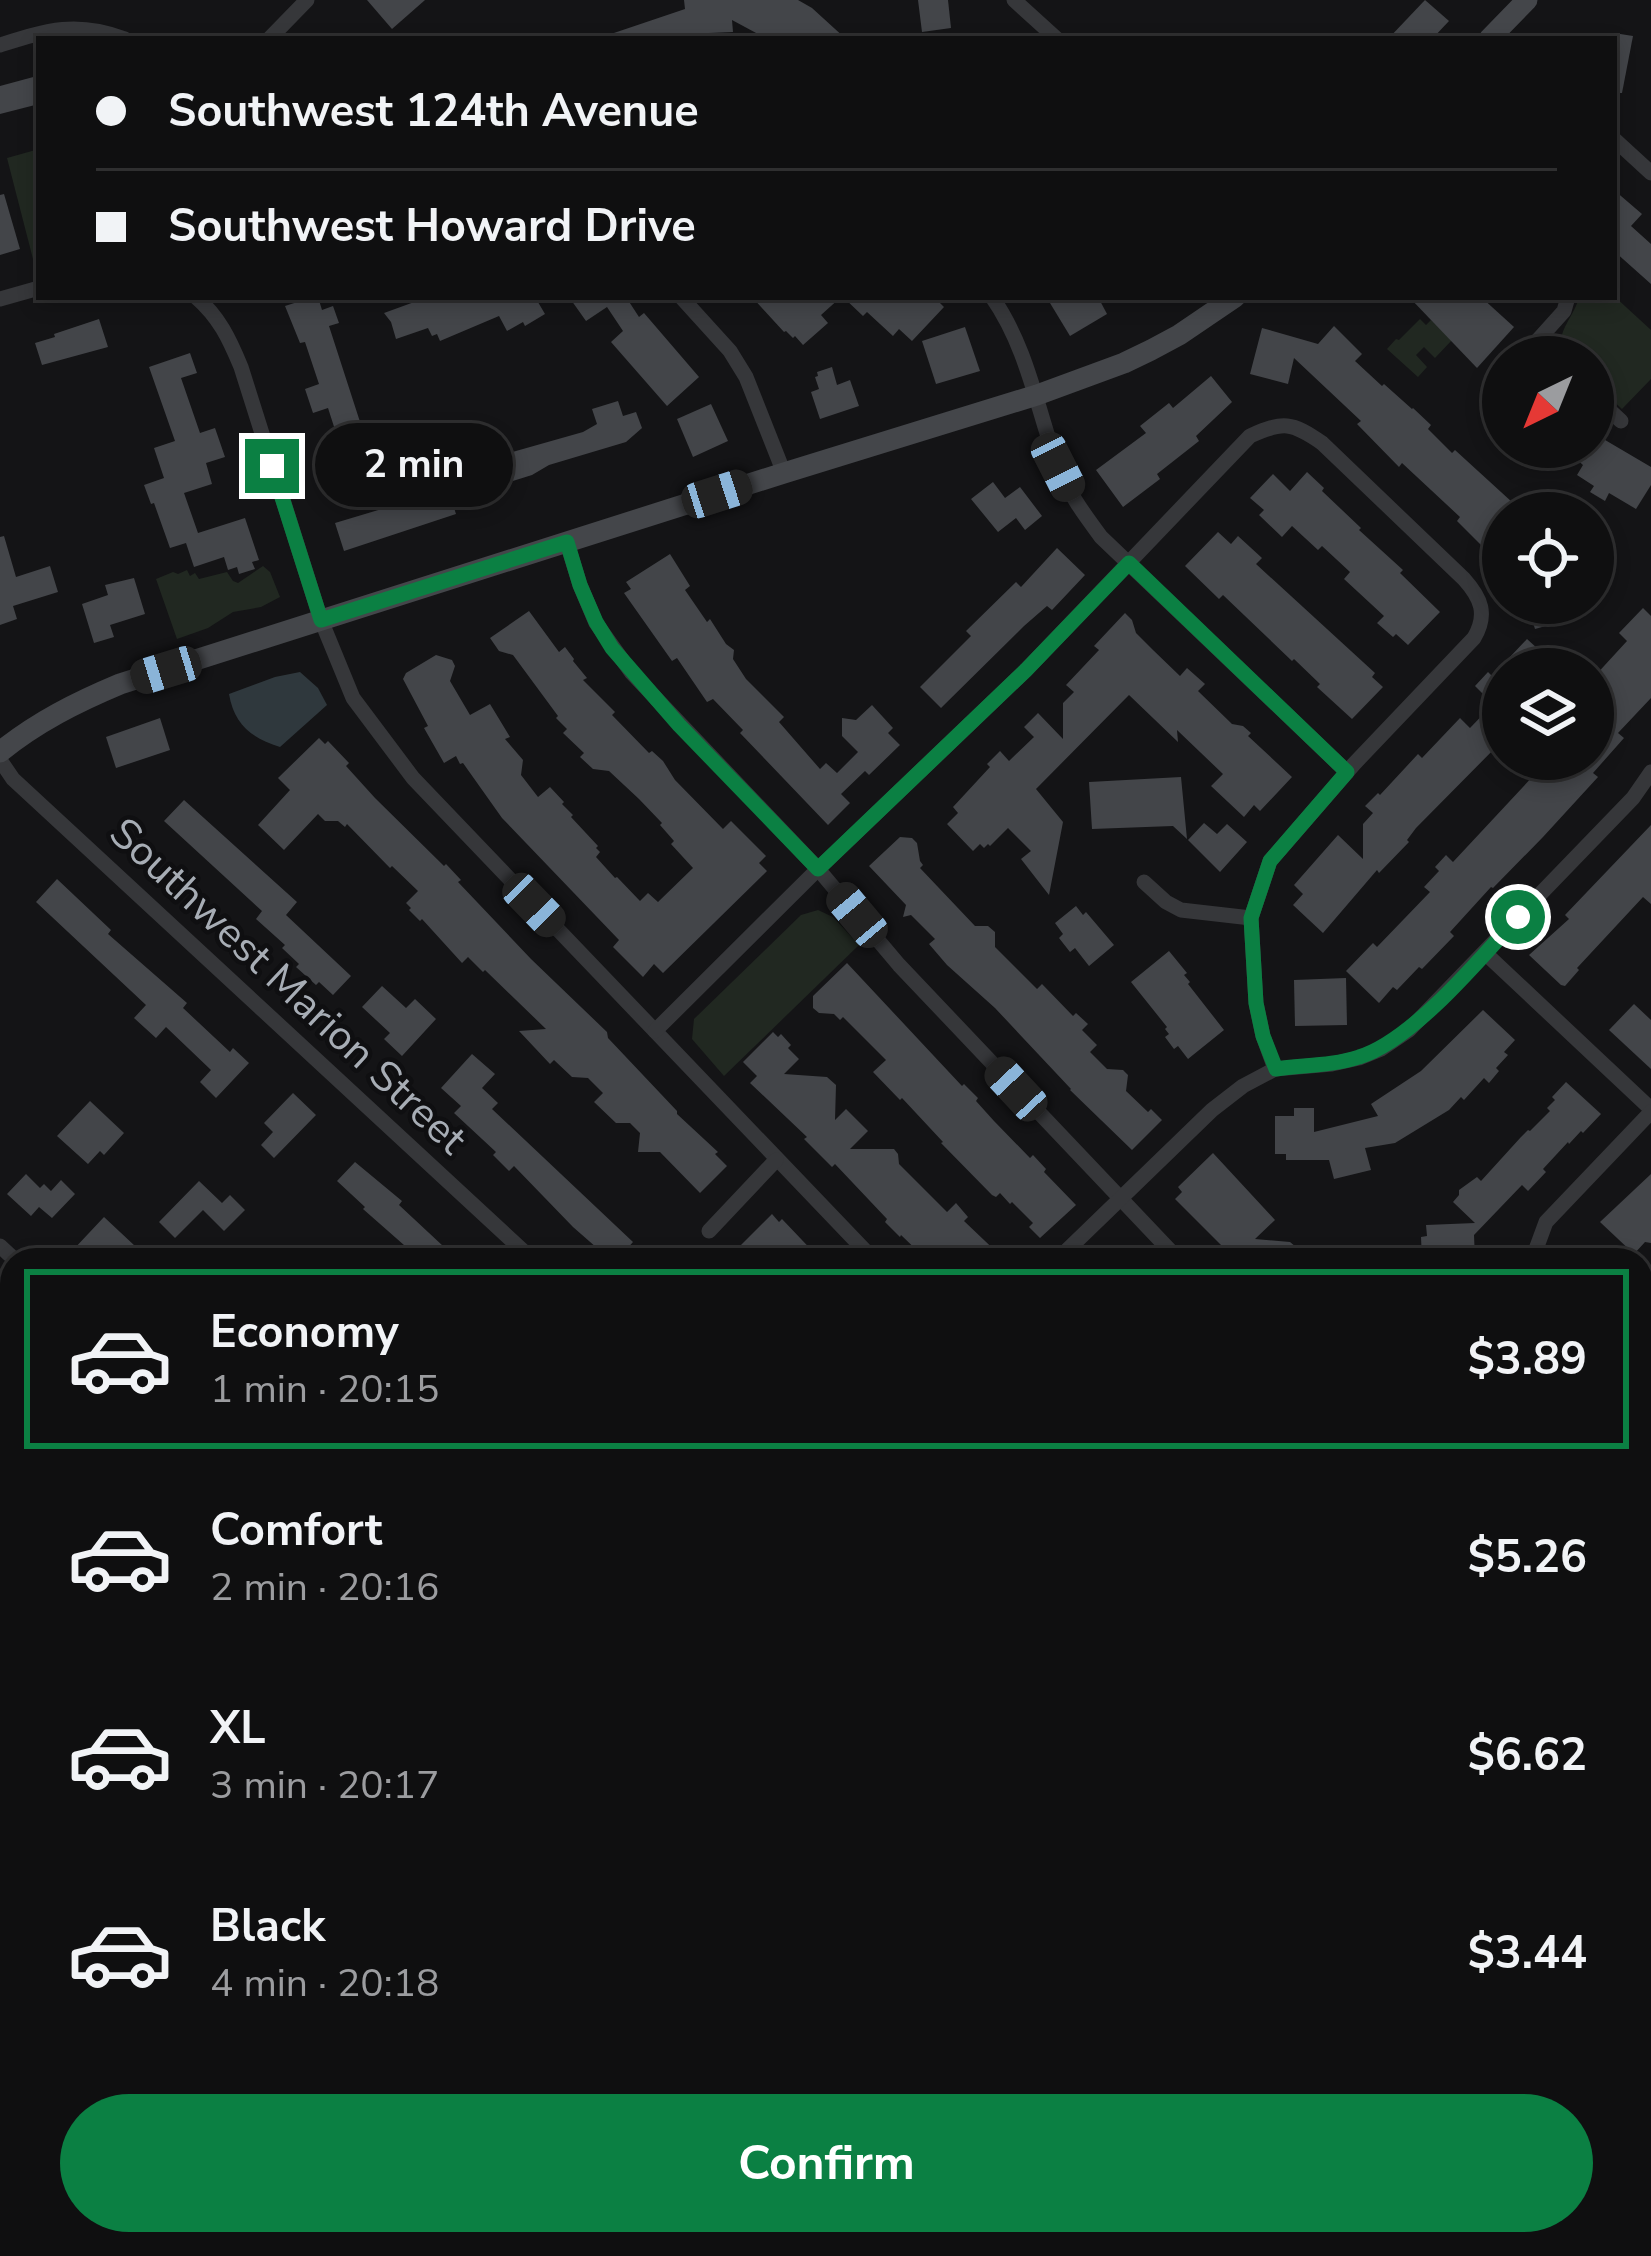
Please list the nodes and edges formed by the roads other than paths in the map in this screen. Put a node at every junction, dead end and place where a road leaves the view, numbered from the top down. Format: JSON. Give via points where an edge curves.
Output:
{"nodes":[{"id":1,"x":307,"y":0,"type":"edge"},
{"id":2,"x":1014,"y":0,"type":"edge"},
{"id":3,"x":1527,"y":0,"type":"edge"},
{"id":4,"x":116,"y":36,"type":"edge"},
{"id":5,"x":272,"y":36,"type":"edge"},
{"id":6,"x":1054,"y":36,"type":"edge"},
{"id":7,"x":1492,"y":36,"type":"edge"},
{"id":8,"x":0,"y":45,"type":"edge"},
{"id":9,"x":1617,"y":143,"type":"edge"},
{"id":10,"x":1651,"y":172,"type":"edge"},
{"id":11,"x":36,"y":289,"type":"edge"},
{"id":12,"x":0,"y":299,"type":"edge"},
{"id":13,"x":199,"y":300,"type":"edge"},
{"id":14,"x":685,"y":300,"type":"edge"},
{"id":15,"x":994,"y":300,"type":"edge"},
{"id":16,"x":1231,"y":300,"type":"edge"},
{"id":17,"x":1567,"y":300,"type":"edge"},
{"id":18,"x":1541,"y":336,"type":"edge"},
{"id":19,"x":1037,"y":395,"type":"junction"},
{"id":20,"x":1614,"y":414,"type":"edge"},
{"id":21,"x":1621,"y":421,"type":"dead end"},
{"id":22,"x":784,"y":472,"type":"junction"},
{"id":23,"x":567,"y":542,"type":"junction"},
{"id":24,"x":1129,"y":563,"type":"junction"},
{"id":25,"x":321,"y":620,"type":"junction"},
{"id":26,"x":0,"y":756,"type":"edge"},
{"id":27,"x":1347,"y":772,"type":"junction"},
{"id":28,"x":1651,"y":772,"type":"edge"},
{"id":29,"x":818,"y":869,"type":"junction"},
{"id":30,"x":1144,"y":882,"type":"dead end"},
{"id":31,"x":1251,"y":918,"type":"junction"},
{"id":32,"x":1485,"y":953,"type":"junction"},
{"id":33,"x":655,"y":1031,"type":"junction"},
{"id":34,"x":1276,"y":1069,"type":"junction"},
{"id":35,"x":1651,"y":1111,"type":"edge"},
{"id":36,"x":776,"y":1160,"type":"junction"},
{"id":37,"x":1120,"y":1199,"type":"junction"},
{"id":38,"x":709,"y":1231,"type":"dead end"},
{"id":39,"x":520,"y":1248,"type":"edge"},
{"id":40,"x":862,"y":1248,"type":"edge"},
{"id":41,"x":1069,"y":1248,"type":"edge"},
{"id":42,"x":1168,"y":1248,"type":"edge"},
{"id":43,"x":1536,"y":1248,"type":"edge"}],
"edges":[{"from":1,"to":5,"type":"street"},
{"from":2,"to":6,"type":"street"},
{"from":3,"to":7,"type":"main road"},
{"from":4,"to":8,"type":"street","via":[[66,28]]},
{"from":9,"to":10,"type":"street"},
{"from":11,"to":12,"type":"street"},
{"from":13,"to":25,"type":"street","via":[[224,327],[241,367]]},
{"from":14,"to":22,"type":"street","via":[[746,377]]},
{"from":15,"to":19,"type":"street"},
{"from":16,"to":19,"type":"main road","via":[[1151,350]]},
{"from":17,"to":18,"type":"street"},
{"from":19,"to":22,"type":"main road"},
{"from":19,"to":24,"type":"street","via":[[1078,508]]},
{"from":20,"to":21,"type":"street"},
{"from":22,"to":23,"type":"main road"},
{"from":23,"to":25,"type":"main road"},
{"from":23,"to":29,"type":"street","via":[[612,648]]},
{"from":24,"to":27,"type":"street"},
{"from":24,"to":27,"type":"street","via":[[1250,436],[1288,424],[1322,442],[1482,604],[1474,638]]},
{"from":24,"to":29,"type":"street"},
{"from":25,"to":26,"type":"main road","via":[[104,691],[45,720]]},
{"from":25,"to":33,"type":"street","via":[[353,698],[413,778]]},
{"from":26,"to":39,"type":"street","name":"Southwest Marion Street","via":[[29,794]]},
{"from":27,"to":31,"type":"street","via":[[1270,861]]},
{"from":28,"to":32,"type":"street"},
{"from":29,"to":33,"type":"street"},
{"from":29,"to":37,"type":"street"},
{"from":30,"to":31,"type":"street","via":[[1181,910]]},
{"from":31,"to":34,"type":"street","via":[[1256,1003]]},
{"from":32,"to":34,"type":"street","via":[[1382,1049]]},
{"from":32,"to":35,"type":"street"},
{"from":33,"to":36,"type":"street"},
{"from":34,"to":37,"type":"street","via":[[1212,1110]]},
{"from":35,"to":43,"type":"street","via":[[1546,1222]]},
{"from":36,"to":38,"type":"street"},
{"from":36,"to":40,"type":"street"},
{"from":37,"to":41,"type":"street"},
{"from":37,"to":42,"type":"street"}]}
